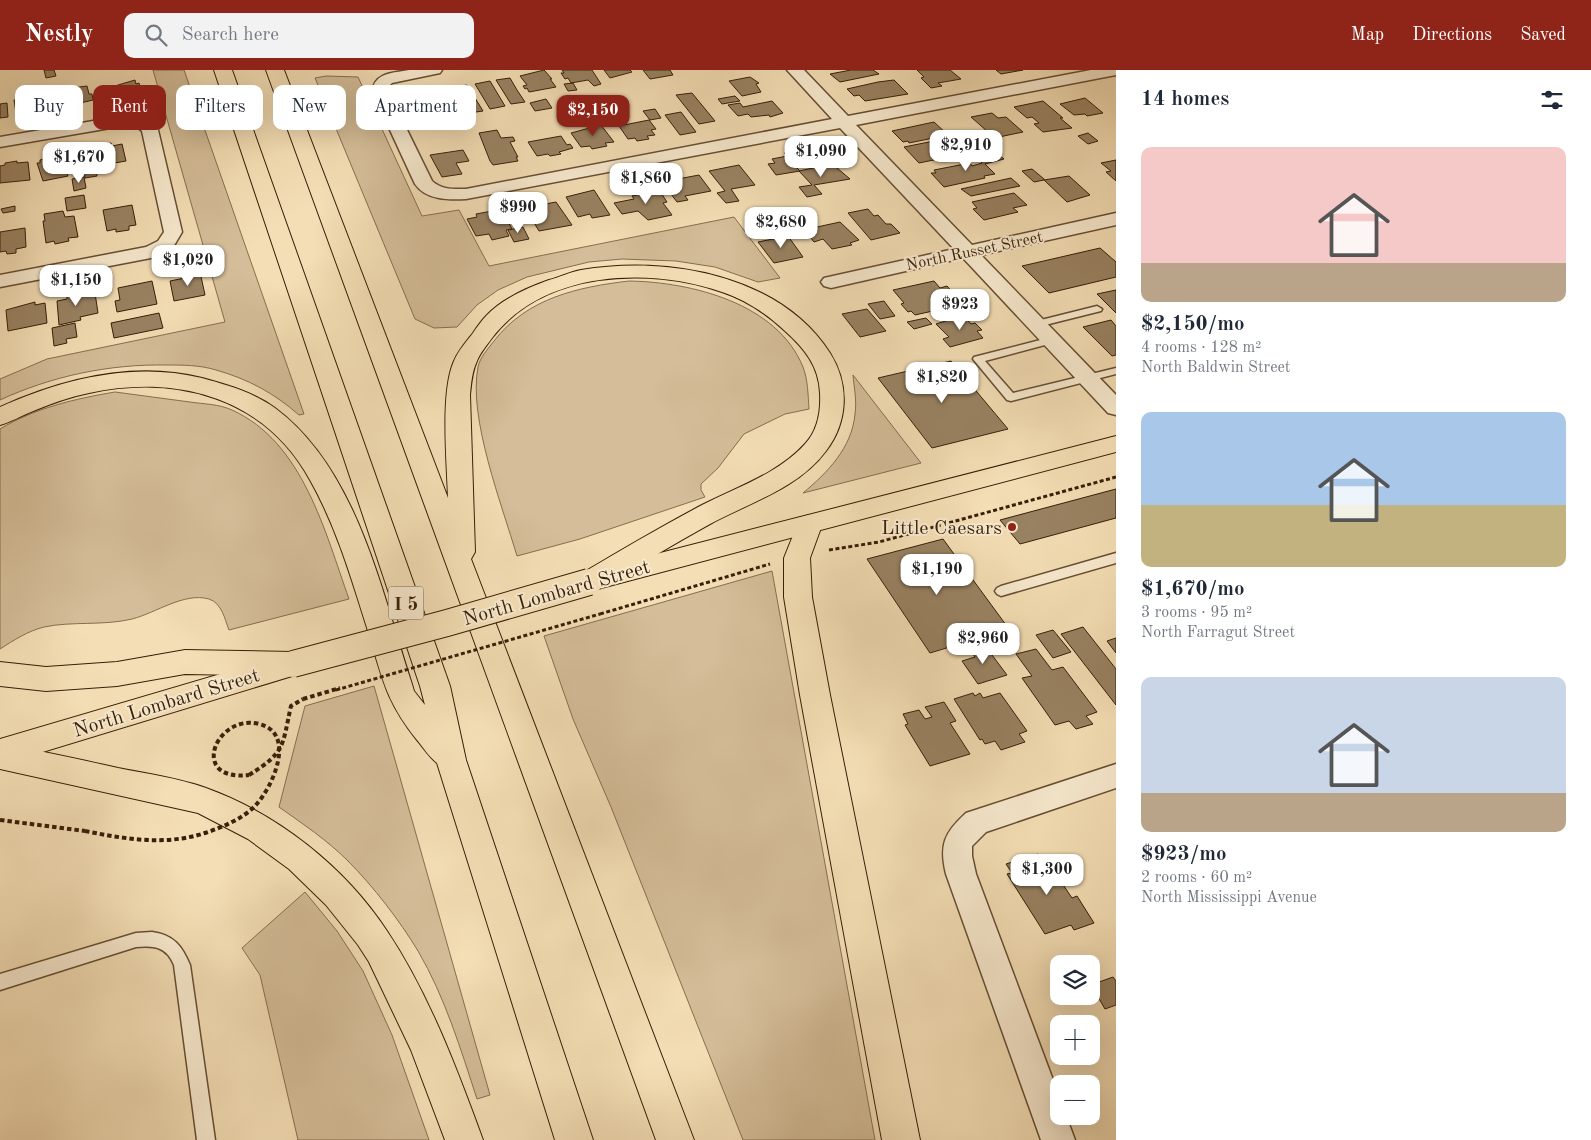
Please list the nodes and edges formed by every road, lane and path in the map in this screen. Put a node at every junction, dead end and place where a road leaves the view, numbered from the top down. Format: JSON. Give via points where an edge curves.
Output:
{"nodes":[{"id":1,"x":223,"y":70,"type":"edge"},
{"id":2,"x":275,"y":70,"type":"edge"},
{"id":3,"x":434,"y":70,"type":"edge"},
{"id":4,"x":795,"y":70,"type":"edge"},
{"id":5,"x":1116,"y":70,"type":"edge"},
{"id":6,"x":844,"y":122,"type":"junction"},
{"id":7,"x":0,"y":142,"type":"edge"},
{"id":8,"x":1116,"y":219,"type":"edge"},
{"id":9,"x":968,"y":251,"type":"junction"},
{"id":10,"x":0,"y":281,"type":"edge"},
{"id":11,"x":832,"y":282,"type":"dead end"},
{"id":12,"x":1097,"y":309,"type":"dead end"},
{"id":13,"x":1036,"y":324,"type":"junction"},
{"id":14,"x":1052,"y":340,"type":"junction"},
{"id":15,"x":1116,"y":371,"type":"edge"},
{"id":16,"x":1088,"y":378,"type":"junction"},
{"id":17,"x":1116,"y":408,"type":"edge"},
{"id":18,"x":0,"y":417,"type":"edge"},
{"id":19,"x":1116,"y":444,"type":"edge"},
{"id":20,"x":1116,"y":477,"type":"edge"},
{"id":21,"x":809,"y":525,"type":"junction"},
{"id":22,"x":829,"y":550,"type":"dead end"},
{"id":23,"x":1116,"y":558,"type":"edge"},
{"id":24,"x":768,"y":565,"type":"dead end"},
{"id":25,"x":462,"y":574,"type":"junction"},
{"id":26,"x":589,"y":582,"type":"junction"},
{"id":27,"x":1001,"y":591,"type":"dead end"},
{"id":28,"x":293,"y":664,"type":"junction"},
{"id":29,"x":0,"y":674,"type":"edge"},
{"id":30,"x":0,"y":754,"type":"edge"},
{"id":31,"x":451,"y":760,"type":"junction"},
{"id":32,"x":1116,"y":776,"type":"edge"},
{"id":33,"x":0,"y":820,"type":"edge"},
{"id":34,"x":0,"y":982,"type":"edge"},
{"id":35,"x":206,"y":1140,"type":"edge"},
{"id":36,"x":464,"y":1140,"type":"edge"},
{"id":37,"x":574,"y":1140,"type":"edge"},
{"id":38,"x":675,"y":1140,"type":"edge"},
{"id":39,"x":901,"y":1140,"type":"edge"},
{"id":40,"x":1058,"y":1140,"type":"edge"}],
"edges":[{"from":1,"to":31,"type":"main road","number":"I 5","via":[[435,686]]},
{"from":2,"to":25,"type":"main road"},
{"from":3,"to":6,"type":"street","via":[[387,79],[381,84],[380,92],[424,184],[438,193],[451,195]]},
{"from":4,"to":6,"type":"street"},
{"from":5,"to":6,"type":"street"},
{"from":6,"to":9,"type":"street"},
{"from":7,"to":10,"type":"street","via":[[122,121],[142,122],[150,130],[173,232],[165,245],[151,252]]},
{"from":8,"to":9,"type":"street","name":"North Russet Street"},
{"from":9,"to":11,"type":"street","name":"North Russet Street"},
{"from":9,"to":13,"type":"street"},
{"from":12,"to":13,"type":"lane"},
{"from":13,"to":14,"type":"street"},
{"from":14,"to":16,"type":"street"},
{"from":14,"to":16,"type":"lane","via":[[978,359],[1011,398]]},
{"from":15,"to":16,"type":"lane"},
{"from":16,"to":17,"type":"street"},
{"from":18,"to":31,"type":"main road","via":[[55,393],[80,386],[106,381],[169,380],[221,389],[245,399],[286,428],[306,451],[344,525],[403,697]]},
{"from":19,"to":21,"type":"main road","name":"North Lombard Street"},
{"from":20,"to":22,"type":"path","via":[[879,542]]},
{"from":21,"to":26,"type":"main road","name":"North Lombard Street"},
{"from":21,"to":39,"type":"main road","via":[[797,558],[798,597]]},
{"from":23,"to":27,"type":"lane"},
{"from":24,"to":33,"type":"path","name":"North Lombard Street","bridge":true,"via":[[303,699],[291,706],[282,747],[270,762],[249,775],[230,777],[216,767],[212,751],[222,733],[240,725],[267,726],[280,745],[279,762],[262,798],[245,814],[205,833],[154,842]]},
{"from":25,"to":26,"type":"main road","via":[[458,394],[467,356],[489,324],[536,292],[562,282],[618,272],[655,272],[727,285],[782,314],[815,348],[832,384],[834,405],[828,430],[814,450],[794,469],[755,492],[713,511]]},
{"from":25,"to":38,"type":"main road"},
{"from":26,"to":28,"type":"main road","name":"North Lombard Street","bridge":true},
{"from":28,"to":29,"type":"main road","via":[[185,662],[117,674],[54,678]]},
{"from":28,"to":30,"type":"main road","name":"North Lombard Street"},
{"from":30,"to":36,"type":"main road","via":[[212,804],[254,824],[288,848],[352,911],[388,964],[421,1031]]},
{"from":31,"to":37,"type":"main road","number":"I 5"},
{"from":32,"to":40,"type":"street","via":[[976,822],[959,838],[956,854]]},
{"from":34,"to":35,"type":"lane","via":[[136,940],[161,940],[171,946],[182,965]]}]}
